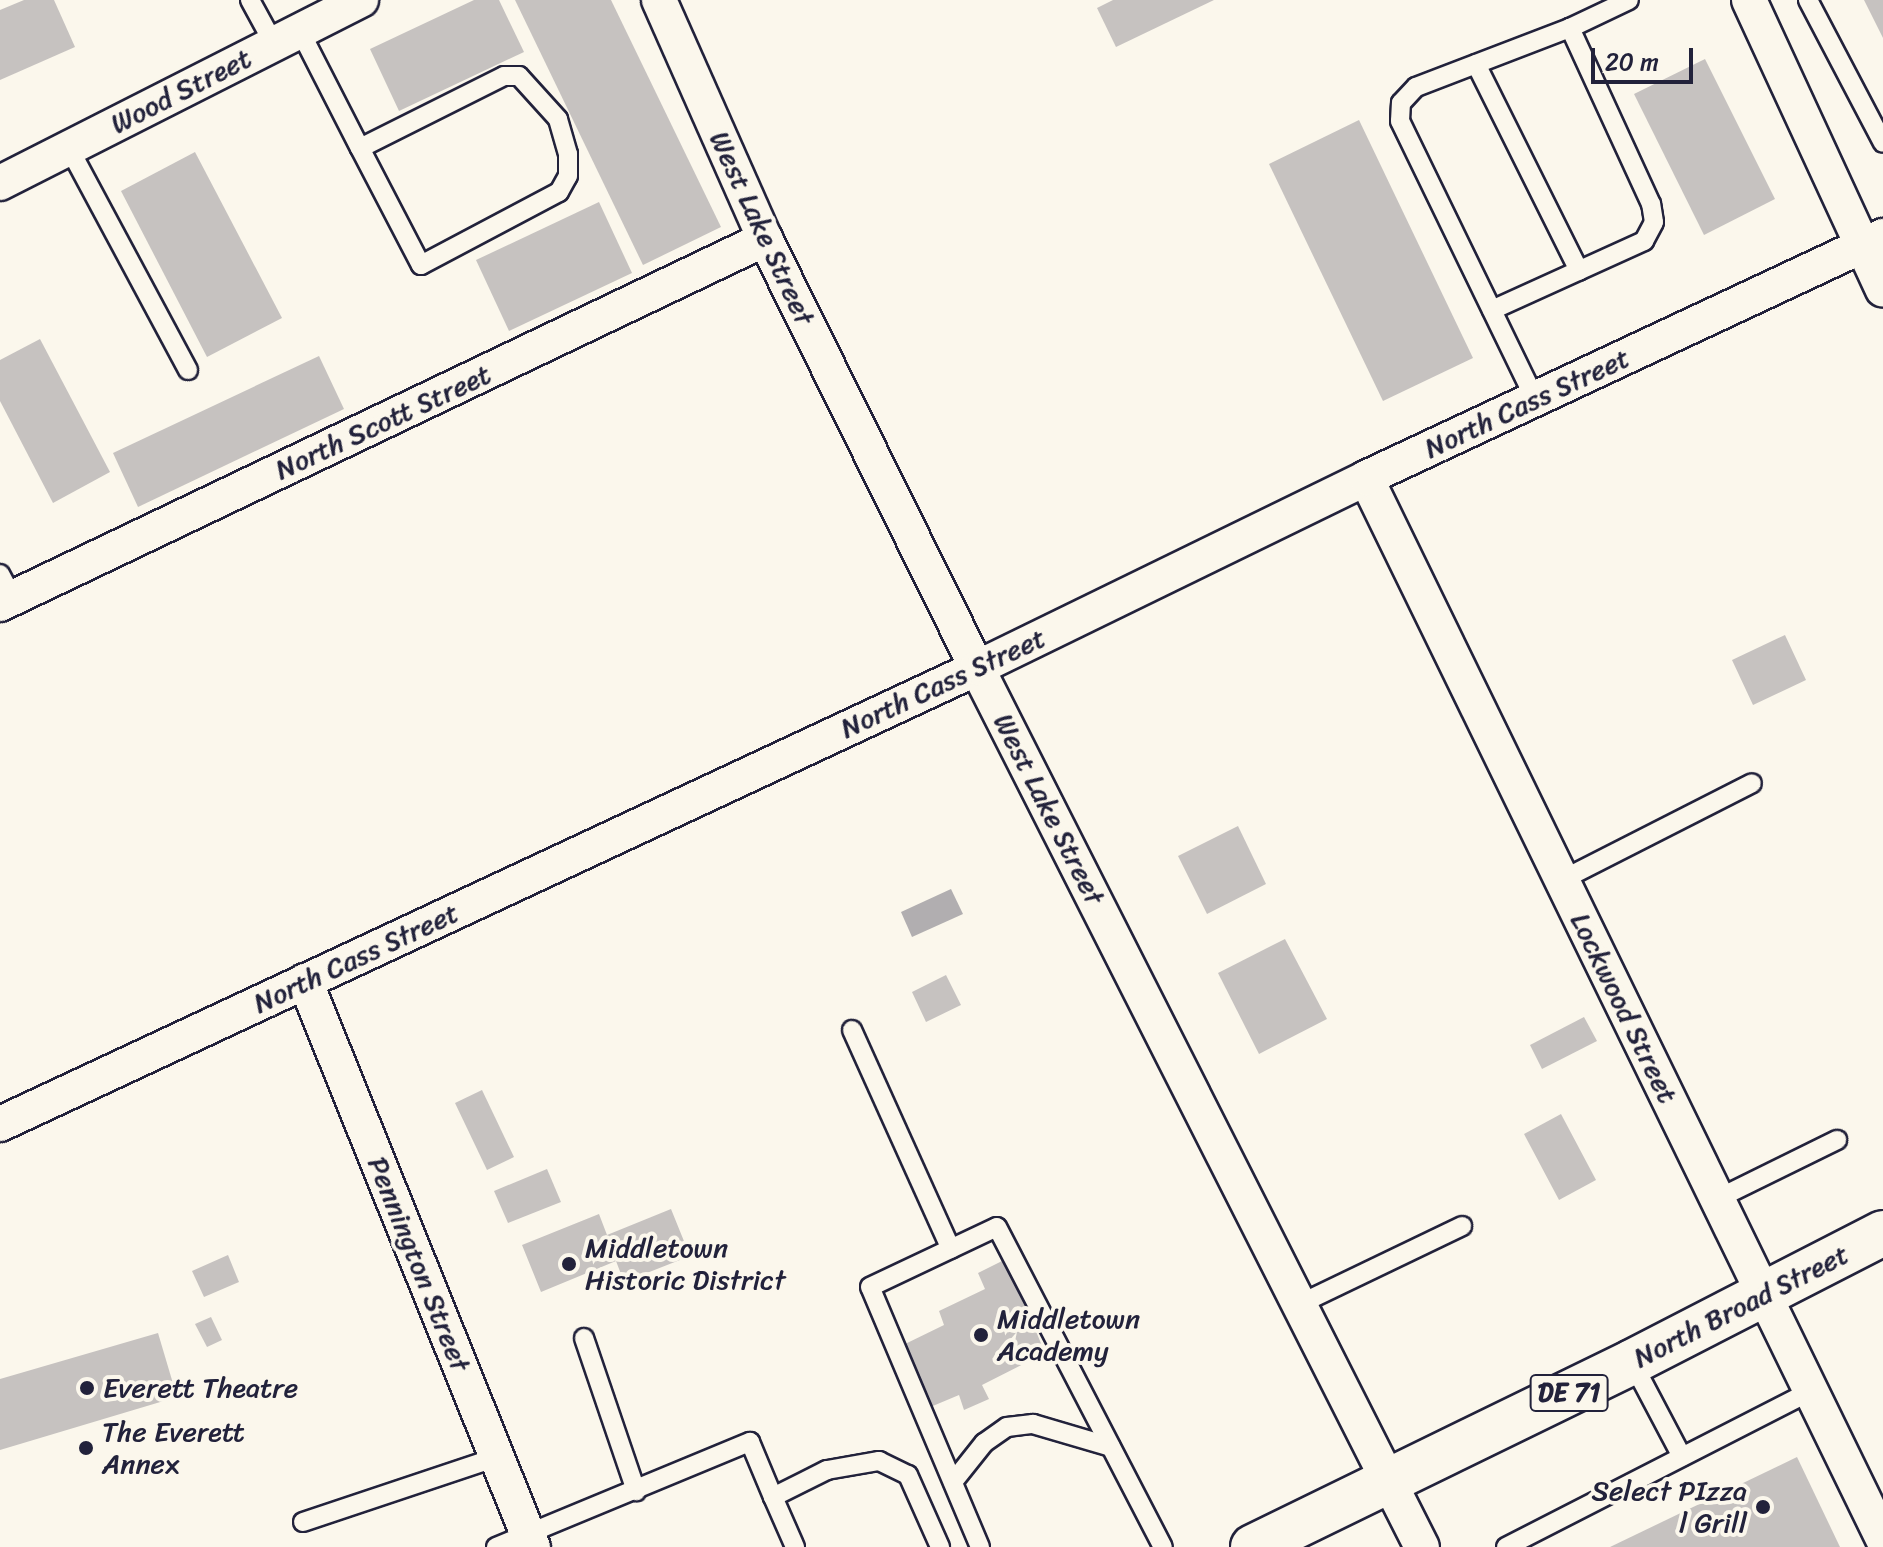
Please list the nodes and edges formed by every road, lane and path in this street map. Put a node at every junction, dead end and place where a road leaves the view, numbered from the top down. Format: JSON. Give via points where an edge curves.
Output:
{"nodes":[{"id":1,"x":250,"y":0,"type":"edge"},
{"id":2,"x":361,"y":0,"type":"edge"},
{"id":3,"x":659,"y":0,"type":"edge"},
{"id":4,"x":1629,"y":0,"type":"edge"},
{"id":5,"x":1749,"y":0,"type":"edge"},
{"id":6,"x":1808,"y":0,"type":"edge"},
{"id":7,"x":1570,"y":28,"type":"junction"},
{"id":8,"x":287,"y":38,"type":"junction"},
{"id":9,"x":1476,"y":64,"type":"junction"},
{"id":10,"x":1883,"y":143,"type":"edge"},
{"id":11,"x":69,"y":148,"type":"junction"},
{"id":12,"x":360,"y":148,"type":"junction"},
{"id":13,"x":0,"y":183,"type":"edge"},
{"id":14,"x":765,"y":239,"type":"junction"},
{"id":15,"x":1872,"y":241,"type":"edge"},
{"id":16,"x":1579,"y":271,"type":"junction"},
{"id":17,"x":1883,"y":290,"type":"edge"},
{"id":18,"x":1492,"y":310,"type":"junction"},
{"id":19,"x":188,"y":370,"type":"dead end"},
{"id":20,"x":1535,"y":399,"type":"junction"},
{"id":21,"x":1366,"y":478,"type":"junction"},
{"id":22,"x":4,"y":592,"type":"edge"},
{"id":23,"x":977,"y":668,"type":"junction"},
{"id":24,"x":1752,"y":783,"type":"dead end"},
{"id":25,"x":1562,"y":880,"type":"junction"},
{"id":26,"x":305,"y":981,"type":"junction"},
{"id":27,"x":852,"y":1030,"type":"dead end"},
{"id":28,"x":0,"y":1124,"type":"edge"},
{"id":29,"x":1837,"y":1140,"type":"dead end"},
{"id":30,"x":1717,"y":1199,"type":"junction"},
{"id":31,"x":1462,"y":1226,"type":"dead end"},
{"id":32,"x":1883,"y":1233,"type":"edge"},
{"id":33,"x":951,"y":1249,"type":"junction"},
{"id":34,"x":1764,"y":1295,"type":"junction"},
{"id":35,"x":1300,"y":1304,"type":"junction"},
{"id":36,"x":584,"y":1338,"type":"dead end"},
{"id":37,"x":1632,"y":1362,"type":"junction"},
{"id":38,"x":1811,"y":1391,"type":"junction"},
{"id":39,"x":1111,"y":1447,"type":"junction"},
{"id":40,"x":497,"y":1457,"type":"junction"},
{"id":41,"x":1682,"y":1457,"type":"junction"},
{"id":42,"x":1391,"y":1481,"type":"junction"},
{"id":43,"x":953,"y":1482,"type":"junction"},
{"id":44,"x":636,"y":1491,"type":"junction"},
{"id":45,"x":773,"y":1497,"type":"junction"},
{"id":46,"x":303,"y":1522,"type":"dead end"},
{"id":47,"x":1883,"y":1539,"type":"edge"},
{"id":48,"x":531,"y":1542,"type":"edge"},
{"id":49,"x":496,"y":1547,"type":"edge"},
{"id":50,"x":795,"y":1547,"type":"edge"},
{"id":51,"x":940,"y":1547,"type":"edge"},
{"id":52,"x":980,"y":1547,"type":"edge"},
{"id":53,"x":1163,"y":1547,"type":"edge"},
{"id":54,"x":1253,"y":1547,"type":"edge"},
{"id":55,"x":1422,"y":1547,"type":"edge"},
{"id":56,"x":1506,"y":1547,"type":"edge"}],
"edges":[{"from":1,"to":8,"type":"lane"},
{"from":2,"to":8,"type":"street","name":"Wood Street"},
{"from":3,"to":14,"type":"street","name":"West Lake Street"},
{"from":4,"to":7,"type":"lane"},
{"from":5,"to":15,"type":"street"},
{"from":6,"to":10,"type":"lane"},
{"from":7,"to":9,"type":"lane"},
{"from":7,"to":16,"type":"lane","via":[[1651,204],[1654,222],[1644,241]]},
{"from":8,"to":11,"type":"street","name":"Wood Street"},
{"from":8,"to":12,"type":"lane"},
{"from":9,"to":16,"type":"lane"},
{"from":9,"to":18,"type":"lane","via":[[1416,87],[1401,103],[1400,121]]},
{"from":11,"to":13,"type":"street","name":"Wood Street"},
{"from":11,"to":19,"type":"lane"},
{"from":12,"to":12,"type":"lane","via":[[421,265],[559,192],[568,176],[558,119],[519,76],[504,76]]},
{"from":14,"to":22,"type":"street","name":"North Scott Street"},
{"from":14,"to":23,"type":"street","name":"West Lake Street"},
{"from":15,"to":17,"type":"street"},
{"from":15,"to":20,"type":"street","name":"North Cass Street"},
{"from":16,"to":18,"type":"lane"},
{"from":18,"to":20,"type":"lane"},
{"from":20,"to":21,"type":"street","name":"North Cass Street"},
{"from":21,"to":23,"type":"street","name":"North Cass Street"},
{"from":21,"to":25,"type":"street","name":"Lockwood Street"},
{"from":23,"to":26,"type":"street","name":"North Cass Street"},
{"from":23,"to":35,"type":"street","name":"West Lake Street"},
{"from":24,"to":25,"type":"lane"},
{"from":25,"to":30,"type":"street","name":"Lockwood Street"},
{"from":26,"to":28,"type":"street","name":"North Cass Street"},
{"from":26,"to":40,"type":"street","name":"Pennington Street"},
{"from":27,"to":33,"type":"lane"},
{"from":29,"to":30,"type":"lane"},
{"from":30,"to":34,"type":"street","name":"Lockwood Street"},
{"from":31,"to":35,"type":"lane"},
{"from":32,"to":34,"type":"main road","name":"North Broad Street","number":"DE 71"},
{"from":33,"to":39,"type":"lane","via":[[997,1227]]},
{"from":33,"to":43,"type":"lane","via":[[870,1287]]},
{"from":34,"to":37,"type":"main road","name":"North Broad Street","number":"DE 71"},
{"from":34,"to":38,"type":"street","name":"Lockwood Street"},
{"from":35,"to":42,"type":"street","name":"West Lake Street"},
{"from":36,"to":44,"type":"lane"},
{"from":37,"to":41,"type":"lane"},
{"from":37,"to":42,"type":"main road","name":"North Broad Street","number":"DE 71"},
{"from":38,"to":41,"type":"lane"},
{"from":38,"to":47,"type":"street","name":"Lockwood Street"},
{"from":39,"to":43,"type":"lane","via":[[1033,1424],[1007,1427],[984,1443]]},
{"from":39,"to":53,"type":"lane"},
{"from":40,"to":46,"type":"lane"},
{"from":40,"to":48,"type":"street","name":"Pennington Street"},
{"from":41,"to":56,"type":"lane"},
{"from":42,"to":54,"type":"main road","name":"North Broad Street","number":"DE 71"},
{"from":42,"to":55,"type":"street","name":"West Lake Street"},
{"from":43,"to":52,"type":"lane"},
{"from":44,"to":45,"type":"lane","via":[[750,1442]]},
{"from":44,"to":48,"type":"lane"},
{"from":45,"to":50,"type":"lane"},
{"from":45,"to":51,"type":"lane","via":[[827,1470],[879,1461],[908,1475]]},
{"from":48,"to":49,"type":"lane"}]}
